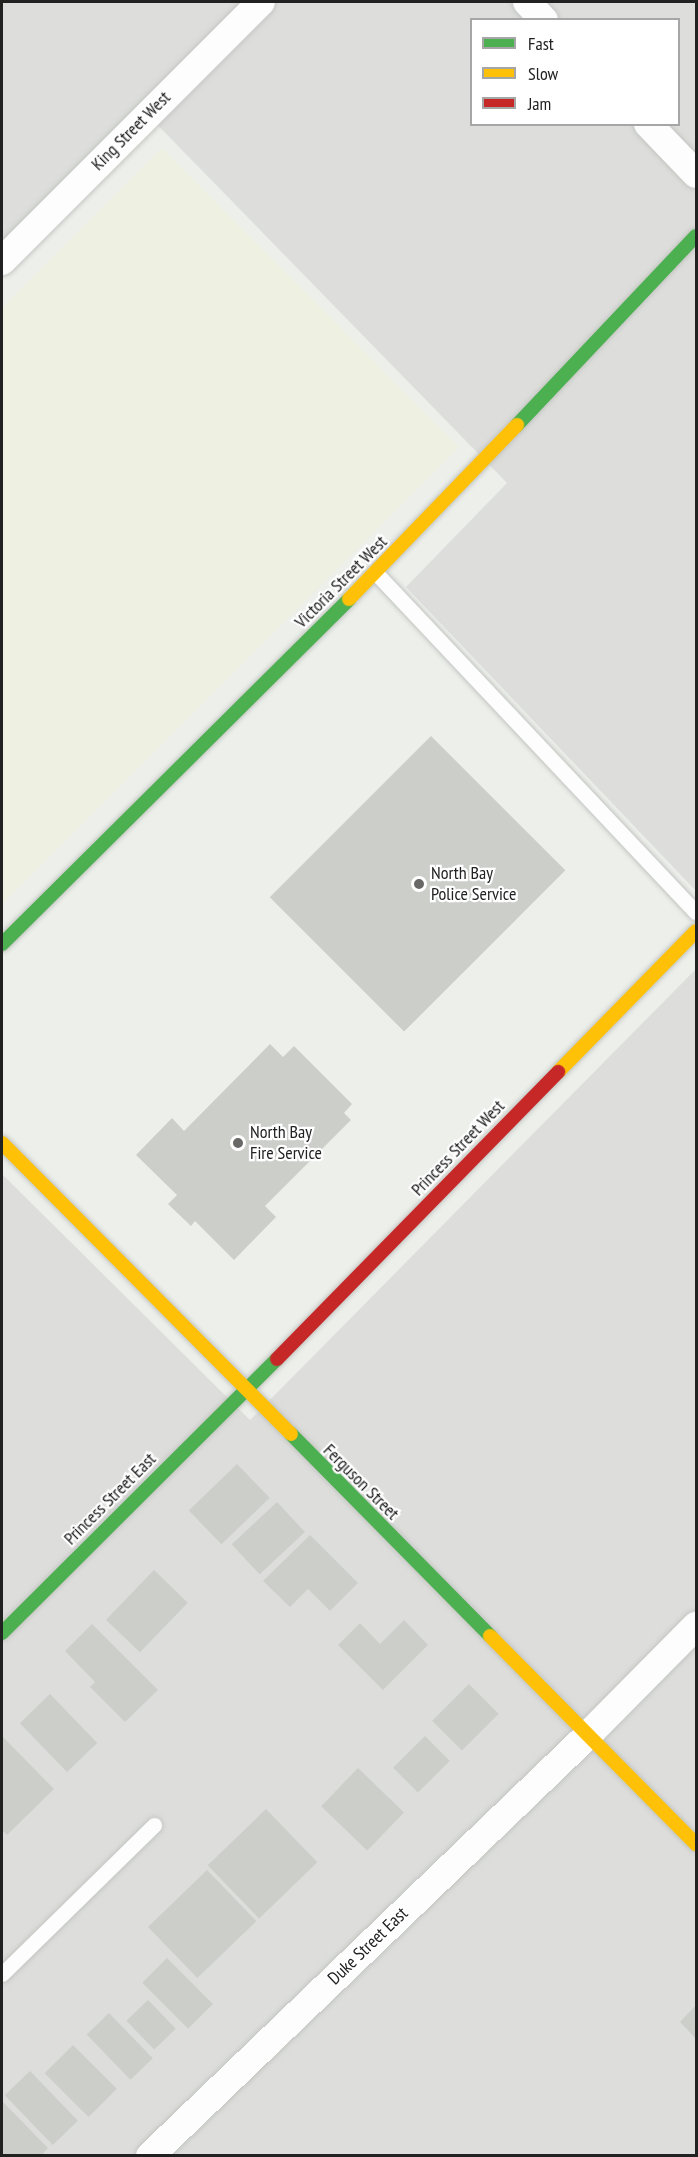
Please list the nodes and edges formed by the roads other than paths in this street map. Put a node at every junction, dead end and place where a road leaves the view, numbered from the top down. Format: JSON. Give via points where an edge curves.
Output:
{"nodes":[{"id":1,"x":261,"y":2,"type":"edge"},
{"id":2,"x":527,"y":2,"type":"edge"},
{"id":3,"x":542,"y":18,"type":"edge"},
{"id":4,"x":650,"y":126,"type":"edge"},
{"id":5,"x":696,"y":174,"type":"edge"},
{"id":6,"x":696,"y":236,"type":"edge"},
{"id":7,"x":2,"y":261,"type":"edge"},
{"id":8,"x":376,"y":573,"type":"junction"},
{"id":9,"x":696,"y":912,"type":"edge"},
{"id":10,"x":696,"y":931,"type":"edge"},
{"id":11,"x":2,"y":944,"type":"edge"},
{"id":12,"x":2,"y":1143,"type":"edge"},
{"id":13,"x":245,"y":1391,"type":"junction"},
{"id":14,"x":696,"y":1626,"type":"edge"},
{"id":15,"x":2,"y":1633,"type":"edge"},
{"id":16,"x":587,"y":1736,"type":"junction"},
{"id":17,"x":154,"y":1825,"type":"dead end"},
{"id":18,"x":696,"y":1844,"type":"edge"},
{"id":19,"x":2,"y":1974,"type":"edge"},
{"id":20,"x":150,"y":2156,"type":"edge"}],
"edges":[{"from":1,"to":7,"type":"street","name":"King Street West"},
{"from":2,"to":3,"type":"street"},
{"from":4,"to":5,"type":"street"},
{"from":6,"to":8,"type":"street","name":"Victoria Street West"},
{"from":8,"to":9,"type":"lane"},
{"from":8,"to":11,"type":"street","name":"Victoria Street West"},
{"from":10,"to":13,"type":"street","name":"Princess Street West"},
{"from":12,"to":13,"type":"street","name":"Ferguson Street"},
{"from":13,"to":15,"type":"street","name":"Princess Street East"},
{"from":13,"to":16,"type":"street","name":"Ferguson Street"},
{"from":14,"to":16,"type":"street","name":"Duke Street East"},
{"from":16,"to":18,"type":"street","name":"Ferguson Street"},
{"from":16,"to":20,"type":"street","name":"Duke Street East"},
{"from":17,"to":19,"type":"lane"}]}
